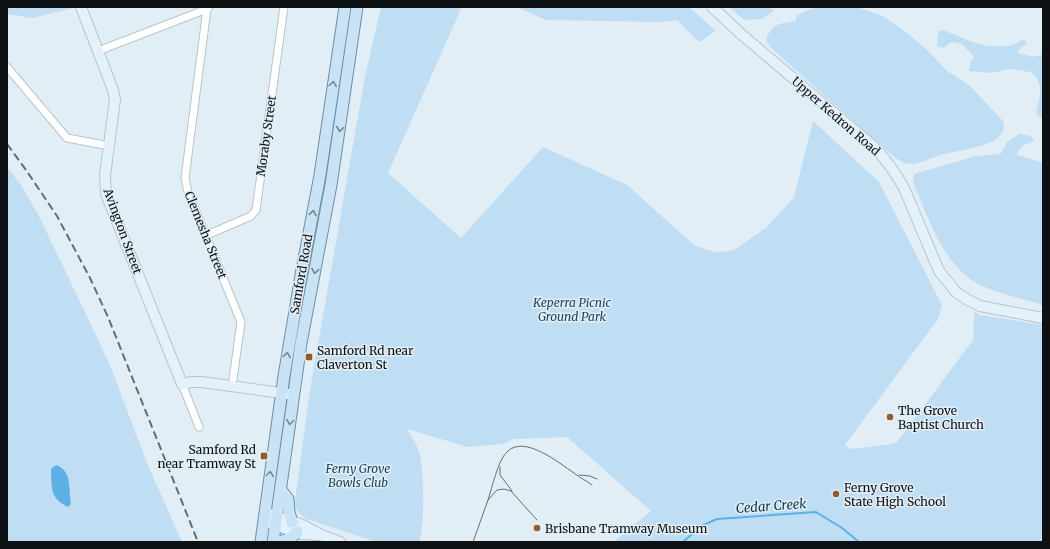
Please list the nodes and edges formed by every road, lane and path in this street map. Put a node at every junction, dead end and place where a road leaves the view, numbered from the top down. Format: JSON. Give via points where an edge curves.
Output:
{"nodes":[{"id":1,"x":81,"y":7,"type":"edge"},
{"id":2,"x":284,"y":7,"type":"edge"},
{"id":3,"x":344,"y":7,"type":"edge"},
{"id":4,"x":357,"y":7,"type":"edge"},
{"id":5,"x":712,"y":7,"type":"edge"},
{"id":6,"x":208,"y":8,"type":"edge"},
{"id":7,"x":98,"y":51,"type":"junction"},
{"id":8,"x":7,"y":67,"type":"edge"},
{"id":9,"x":110,"y":146,"type":"junction"},
{"id":10,"x":206,"y":235,"type":"junction"},
{"id":11,"x":1043,"y":318,"type":"edge"},
{"id":12,"x":182,"y":384,"type":"junction"},
{"id":13,"x":232,"y":386,"type":"junction"},
{"id":14,"x":281,"y":393,"type":"junction"},
{"id":15,"x":294,"y":395,"type":"junction"},
{"id":16,"x":200,"y":427,"type":"dead end"},
{"id":17,"x":281,"y":490,"type":"junction"},
{"id":18,"x":264,"y":517,"type":"junction"},
{"id":19,"x":276,"y":521,"type":"junction"},
{"id":20,"x":292,"y":522,"type":"junction"},
{"id":21,"x":297,"y":532,"type":"junction"},
{"id":22,"x":321,"y":535,"type":"junction"},
{"id":23,"x":261,"y":542,"type":"edge"},
{"id":24,"x":273,"y":542,"type":"edge"},
{"id":25,"x":280,"y":542,"type":"edge"},
{"id":26,"x":340,"y":542,"type":"edge"}],
"edges":[{"from":1,"to":7,"type":"street","name":"Avington Street"},
{"from":2,"to":10,"type":"street","name":"Moraby Street","via":[[256,210],[251,216]]},
{"from":14,"to":3,"type":"main road","name":"Samford Road","one_way":true,"via":[[320,175]]},
{"from":4,"to":15,"type":"main road","name":"Samford Road","one_way":true,"via":[[337,144]]},
{"from":5,"to":11,"type":"street","name":"Upper Kedron Road","via":[[881,155],[904,188],[939,271],[956,292],[980,306]]},
{"from":6,"to":7,"type":"street"},
{"from":6,"to":10,"type":"street","name":"Clemesha Street","via":[[185,178],[188,192]]},
{"from":7,"to":9,"type":"street","name":"Avington Street","via":[[115,100]]},
{"from":8,"to":9,"type":"street","via":[[67,138]]},
{"from":9,"to":12,"type":"street","name":"Avington Street","via":[[105,175],[106,194]]},
{"from":10,"to":13,"type":"street","name":"Clemesha Street","via":[[241,322]]},
{"from":12,"to":13,"type":"street","via":[[197,382]]},
{"from":12,"to":16,"type":"street","name":"Avington Street"},
{"from":13,"to":14,"type":"street"},
{"from":14,"to":15,"type":"street"},
{"from":18,"to":14,"type":"main road","name":"Samford Road","one_way":true},
{"from":15,"to":17,"type":"main road","name":"Samford Road","one_way":true},
{"from":17,"to":19,"type":"main road","name":"Samford Road"},
{"from":17,"to":20,"type":"main road","via":[[288,499]]},
{"from":18,"to":19,"type":"street"},
{"from":18,"to":23,"type":"main road","name":"Samford Road"},
{"from":19,"to":20,"type":"street"},
{"from":19,"to":21,"type":"street"},
{"from":19,"to":24,"type":"main road","name":"Samford Road"},
{"from":20,"to":22,"type":"street","via":[[304,525]]},
{"from":21,"to":22,"type":"street"},
{"from":21,"to":25,"type":"main road","via":[[291,538]]},
{"from":22,"to":26,"type":"street"}]}
